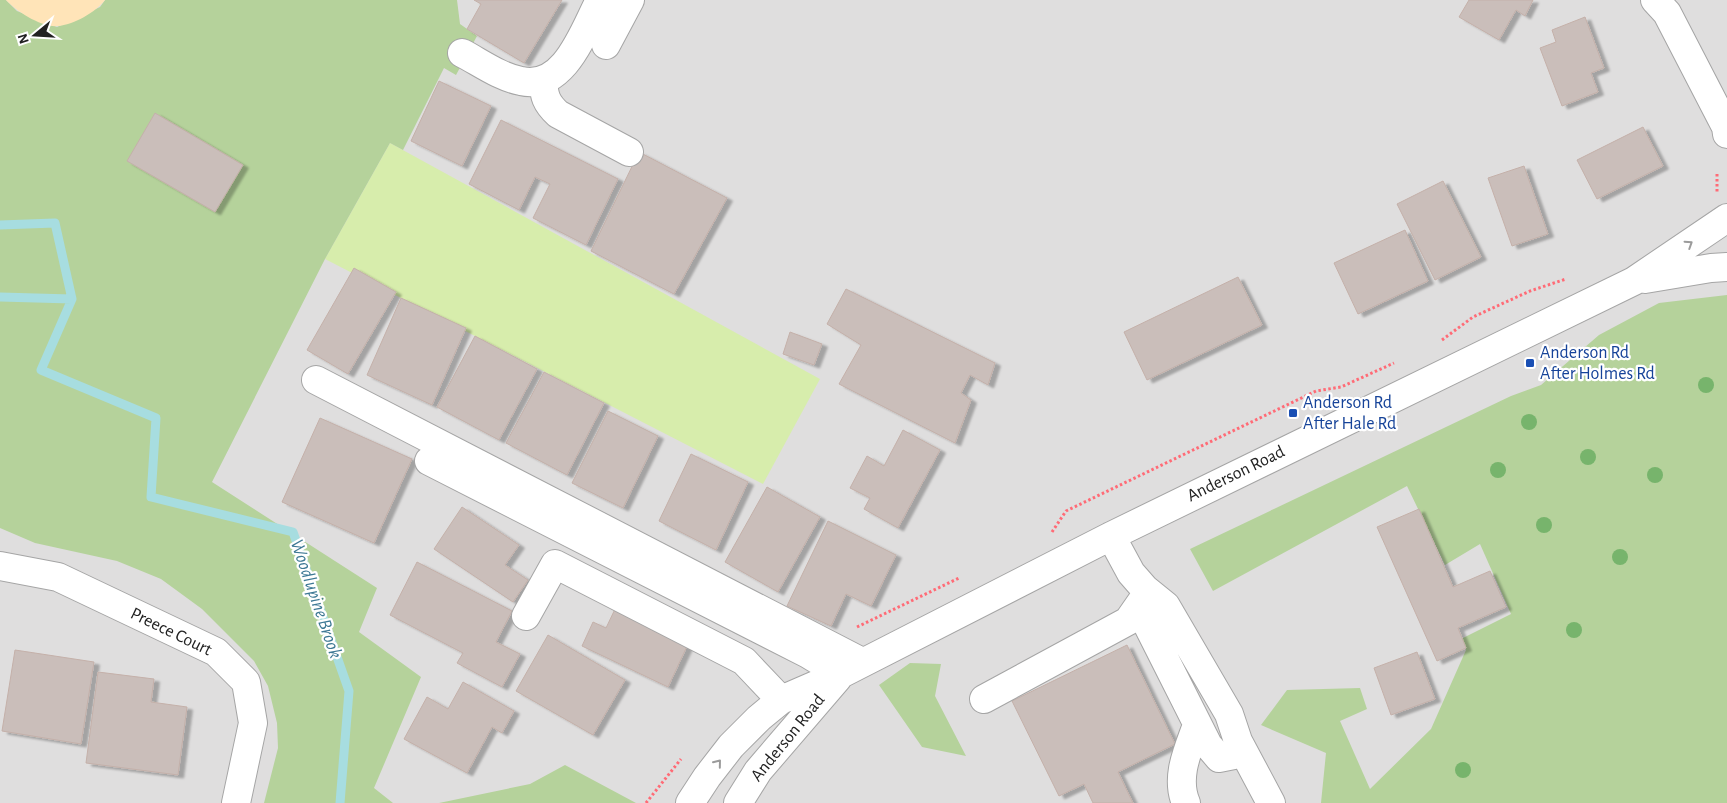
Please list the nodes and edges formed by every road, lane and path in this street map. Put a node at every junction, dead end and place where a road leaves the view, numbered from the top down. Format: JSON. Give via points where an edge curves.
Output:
{"nodes":[{"id":1,"x":600,"y":0,"type":"edge"},
{"id":2,"x":630,"y":0,"type":"edge"},
{"id":3,"x":1655,"y":0,"type":"edge"},
{"id":4,"x":606,"y":45,"type":"dead end"},
{"id":5,"x":462,"y":52,"type":"dead end"},
{"id":6,"x":543,"y":80,"type":"junction"},
{"id":7,"x":1727,"y":130,"type":"edge"},
{"id":8,"x":628,"y":152,"type":"dead end"},
{"id":9,"x":1727,"y":218,"type":"edge"},
{"id":10,"x":1727,"y":267,"type":"edge"},
{"id":11,"x":1634,"y":281,"type":"junction"},
{"id":12,"x":316,"y":380,"type":"dead end"},
{"id":13,"x":429,"y":461,"type":"dead end"},
{"id":14,"x":1110,"y":536,"type":"junction"},
{"id":15,"x":0,"y":566,"type":"edge"},
{"id":16,"x":1144,"y":594,"type":"junction"},
{"id":17,"x":526,"y":616,"type":"dead end"},
{"id":18,"x":851,"y":668,"type":"junction"},
{"id":19,"x":984,"y":699,"type":"dead end"},
{"id":20,"x":781,"y":700,"type":"junction"},
{"id":21,"x":1198,"y":725,"type":"junction"},
{"id":22,"x":1238,"y":741,"type":"junction"},
{"id":23,"x":236,"y":803,"type":"edge"},
{"id":24,"x":690,"y":803,"type":"edge"},
{"id":25,"x":738,"y":803,"type":"edge"},
{"id":26,"x":1186,"y":803,"type":"edge"},
{"id":27,"x":1271,"y":803,"type":"edge"}],
"edges":[{"from":1,"to":6,"type":"street","via":[[565,64]]},
{"from":2,"to":4,"type":"street"},
{"from":3,"to":7,"type":"street","via":[[1667,13]]},
{"from":5,"to":6,"type":"street","via":[[514,79],[534,83]]},
{"from":6,"to":8,"type":"street","via":[[544,96],[558,114]]},
{"from":11,"to":9,"type":"street","name":"Anderson Road","one_way":true},
{"from":10,"to":11,"type":"street","name":"Anderson Road"},
{"from":11,"to":14,"type":"street","name":"Anderson Road"},
{"from":12,"to":18,"type":"street"},
{"from":13,"to":18,"type":"street","via":[[808,654]]},
{"from":14,"to":16,"type":"street"},
{"from":14,"to":18,"type":"street","name":"Anderson Road"},
{"from":15,"to":23,"type":"street","name":"Preece Court","via":[[58,577],[216,652],[246,682],[253,723]]},
{"from":16,"to":19,"type":"street","via":[[1128,622]]},
{"from":16,"to":21,"type":"street","via":[[1143,616],[1150,633]]},
{"from":16,"to":22,"type":"street","via":[[1166,606],[1229,714]]},
{"from":17,"to":20,"type":"street","via":[[555,564],[744,661]]},
{"from":18,"to":20,"type":"street","name":"Anderson Road"},
{"from":18,"to":25,"type":"street","name":"Anderson Road","via":[[758,772]]},
{"from":24,"to":20,"type":"street","name":"Anderson Road","one_way":true,"via":[[732,746]]},
{"from":21,"to":22,"type":"street","via":[[1219,758],[1234,755]]},
{"from":21,"to":26,"type":"street","via":[[1181,774]]},
{"from":22,"to":27,"type":"street"}]}
